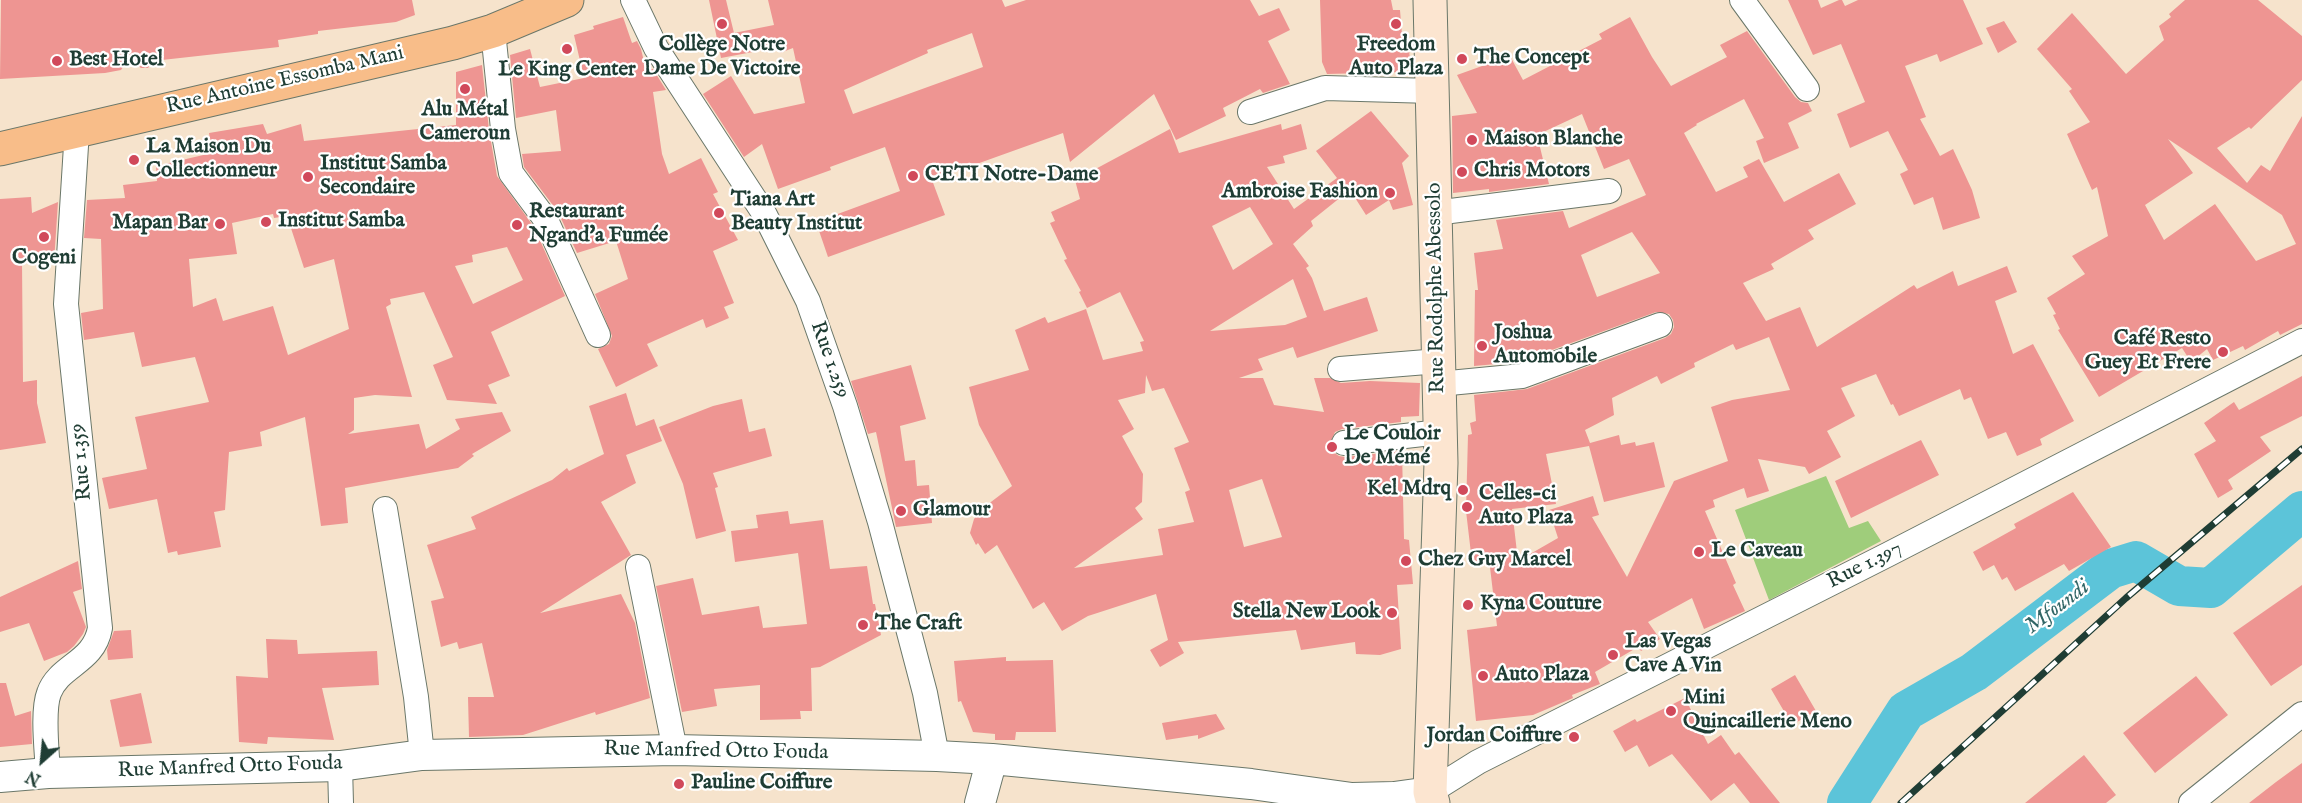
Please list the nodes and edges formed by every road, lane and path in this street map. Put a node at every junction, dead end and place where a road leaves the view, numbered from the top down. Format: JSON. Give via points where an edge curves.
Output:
{"nodes":[{"id":1,"x":567,"y":0,"type":"edge"},
{"id":2,"x":633,"y":0,"type":"edge"},
{"id":3,"x":1430,"y":0,"type":"edge"},
{"id":4,"x":1742,"y":0,"type":"edge"},
{"id":5,"x":493,"y":31,"type":"junction"},
{"id":6,"x":1807,"y":89,"type":"dead end"},
{"id":7,"x":1432,"y":91,"type":"junction"},
{"id":8,"x":1250,"y":112,"type":"dead end"},
{"id":9,"x":77,"y":130,"type":"junction"},
{"id":10,"x":0,"y":149,"type":"edge"},
{"id":11,"x":1609,"y":191,"type":"dead end"},
{"id":12,"x":1435,"y":213,"type":"junction"},
{"id":13,"x":1660,"y":325,"type":"dead end"},
{"id":14,"x":598,"y":335,"type":"dead end"},
{"id":15,"x":2302,"y":341,"type":"edge"},
{"id":16,"x":1340,"y":369,"type":"dead end"},
{"id":17,"x":1439,"y":373,"type":"junction"},
{"id":18,"x":1440,"y":432,"type":"junction"},
{"id":19,"x":1344,"y":443,"type":"dead end"},
{"id":20,"x":385,"y":509,"type":"dead end"},
{"id":21,"x":638,"y":567,"type":"dead end"},
{"id":22,"x":2302,"y":714,"type":"edge"},
{"id":23,"x":675,"y":750,"type":"junction"},
{"id":24,"x":422,"y":755,"type":"junction"},
{"id":25,"x":937,"y":756,"type":"junction"},
{"id":26,"x":992,"y":759,"type":"junction"},
{"id":27,"x":340,"y":766,"type":"junction"},
{"id":28,"x":48,"y":773,"type":"junction"},
{"id":29,"x":0,"y":777,"type":"edge"},
{"id":30,"x":1431,"y":798,"type":"edge"},
{"id":31,"x":341,"y":803,"type":"edge"},
{"id":32,"x":980,"y":803,"type":"edge"},
{"id":33,"x":2191,"y":803,"type":"edge"}],
"edges":[{"from":1,"to":5,"type":"main road","name":"Rue Antoine Essomba Mani"},
{"from":2,"to":25,"type":"street","name":"Rue 1.259","via":[[656,48],[765,215],[808,301],[880,522],[926,693]]},
{"from":3,"to":7,"type":"main road","name":"Rue Rodolphe Abessolo"},
{"from":4,"to":6,"type":"street"},
{"from":5,"to":9,"type":"main road","name":"Rue Antoine Essomba Mani"},
{"from":5,"to":14,"type":"street","via":[[511,173],[546,220]]},
{"from":7,"to":8,"type":"street","via":[[1324,88]]},
{"from":7,"to":12,"type":"main road","name":"Rue Rodolphe Abessolo"},
{"from":9,"to":10,"type":"main road","name":"Rue Antoine Essomba Mani"},
{"from":9,"to":28,"type":"street","name":"Rue 1.359","via":[[66,304],[100,628],[91,651],[49,691]]},
{"from":11,"to":12,"type":"street"},
{"from":12,"to":17,"type":"main road","name":"Rue Rodolphe Abessolo"},
{"from":13,"to":17,"type":"street","via":[[1522,376]]},
{"from":15,"to":30,"type":"street","name":"Rue 1.397","via":[[1478,762]]},
{"from":16,"to":17,"type":"street"},
{"from":17,"to":18,"type":"main road","name":"Rue Rodolphe Abessolo"},
{"from":18,"to":19,"type":"street"},
{"from":18,"to":30,"type":"main road","name":"Rue Rodolphe Abessolo"},
{"from":20,"to":24,"type":"street"},
{"from":21,"to":23,"type":"street"},
{"from":22,"to":33,"type":"street"},
{"from":23,"to":24,"type":"street","name":"Rue Manfred Otto Fouda"},
{"from":23,"to":25,"type":"street","name":"Rue Manfred Otto Fouda"},
{"from":24,"to":27,"type":"street","name":"Rue Manfred Otto Fouda"},
{"from":25,"to":26,"type":"street","name":"Rue Manfred Otto Fouda"},
{"from":26,"to":30,"type":"street","name":"Rue Manfred Otto Fouda","via":[[1251,784],[1352,798]]},
{"from":26,"to":32,"type":"street"},
{"from":27,"to":28,"type":"street","name":"Rue Manfred Otto Fouda"},
{"from":27,"to":31,"type":"street"},
{"from":28,"to":29,"type":"street","name":"Rue Manfred Otto Fouda"}]}
